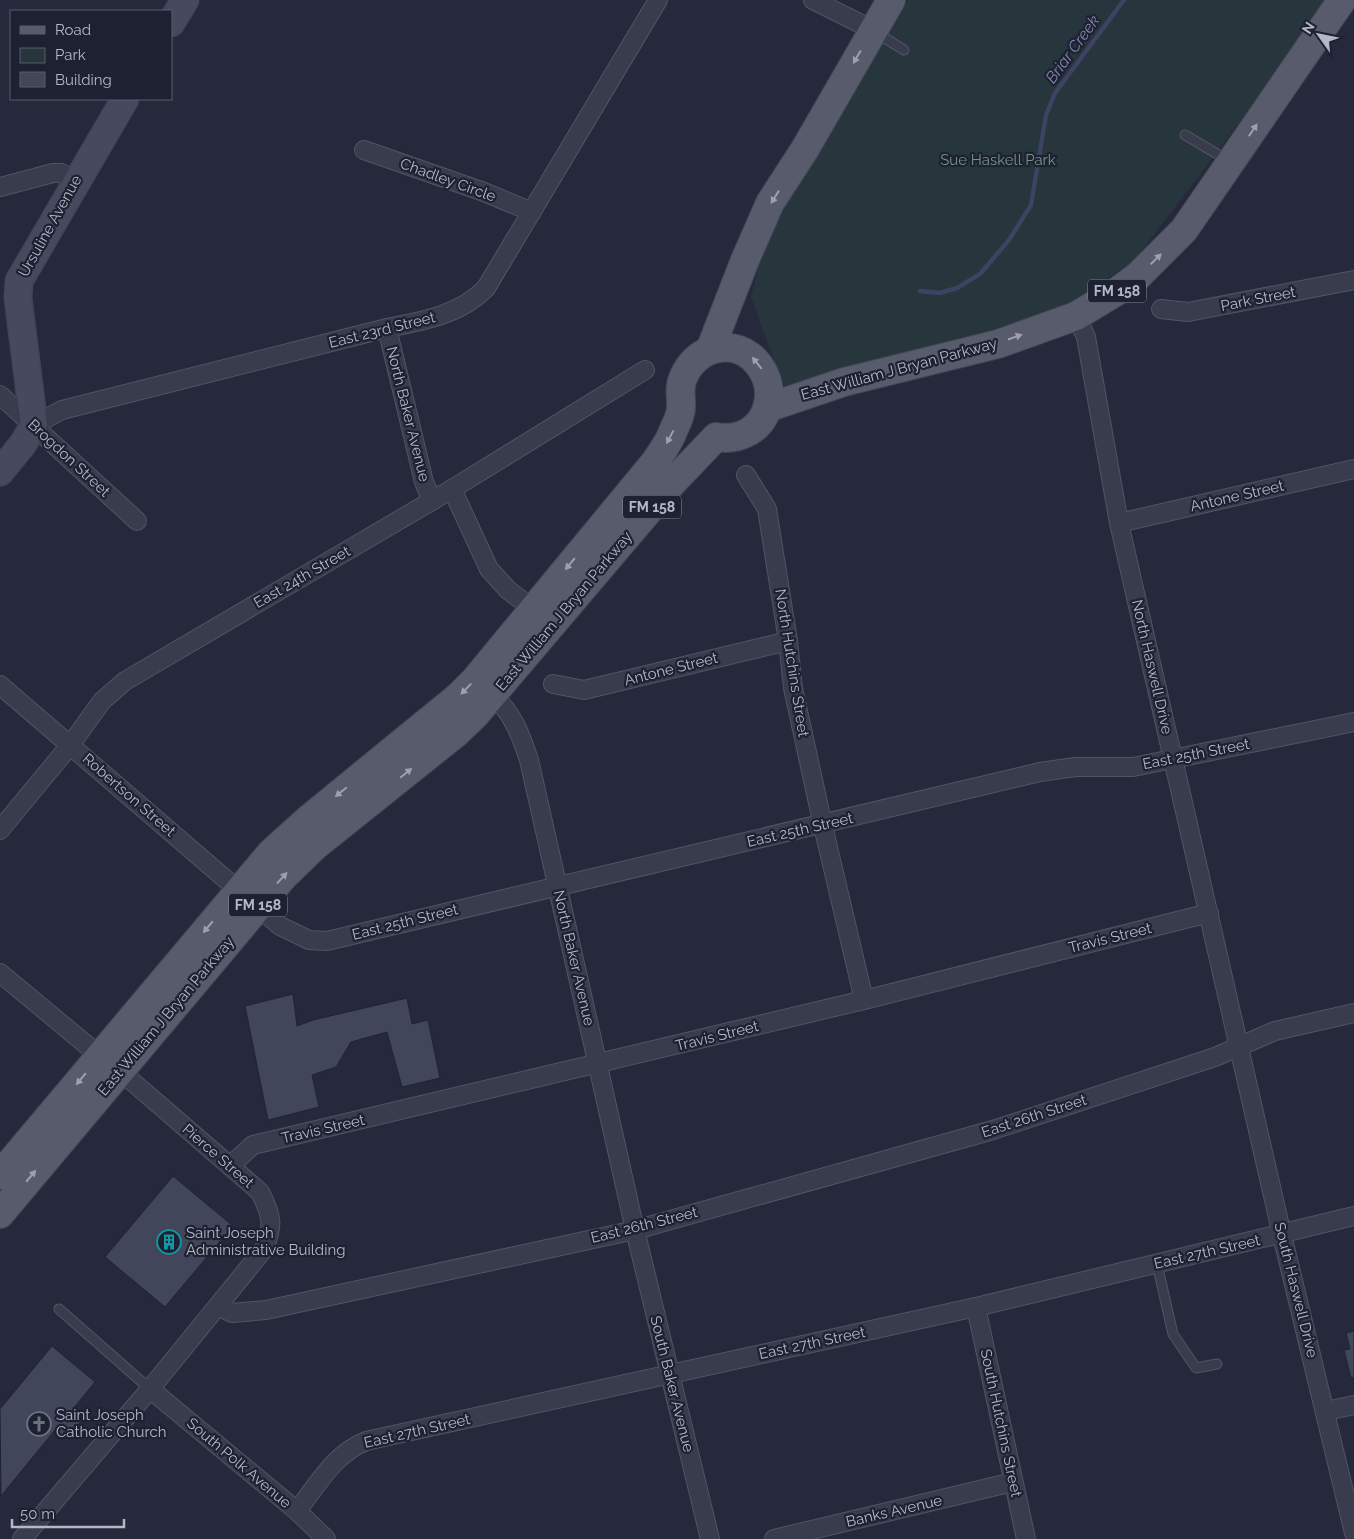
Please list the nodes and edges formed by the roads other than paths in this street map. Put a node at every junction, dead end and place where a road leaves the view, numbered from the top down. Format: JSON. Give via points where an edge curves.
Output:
{"nodes":[{"id":1,"x":185,"y":0,"type":"edge"},
{"id":2,"x":658,"y":0,"type":"edge"},
{"id":3,"x":813,"y":0,"type":"edge"},
{"id":4,"x":891,"y":0,"type":"edge"},
{"id":5,"x":1342,"y":0,"type":"edge"},
{"id":6,"x":172,"y":21,"type":"edge"},
{"id":7,"x":873,"y":30,"type":"junction"},
{"id":8,"x":904,"y":50,"type":"dead end"},
{"id":9,"x":124,"y":100,"type":"edge"},
{"id":10,"x":1185,"y":134,"type":"dead end"},
{"id":11,"x":364,"y":150,"type":"dead end"},
{"id":12,"x":1231,"y":163,"type":"junction"},
{"id":13,"x":76,"y":180,"type":"junction"},
{"id":14,"x":0,"y":187,"type":"edge"},
{"id":15,"x":532,"y":212,"type":"junction"},
{"id":16,"x":1354,"y":280,"type":"edge"},
{"id":17,"x":1161,"y":309,"type":"dead end"},
{"id":18,"x":1076,"y":316,"type":"junction"},
{"id":19,"x":387,"y":328,"type":"junction"},
{"id":20,"x":710,"y":350,"type":"junction"},
{"id":21,"x":645,"y":370,"type":"dead end"},
{"id":22,"x":0,"y":395,"type":"edge"},
{"id":23,"x":682,"y":404,"type":"junction"},
{"id":24,"x":767,"y":408,"type":"junction"},
{"id":25,"x":34,"y":425,"type":"junction"},
{"id":26,"x":716,"y":437,"type":"junction"},
{"id":27,"x":1354,"y":469,"type":"edge"},
{"id":28,"x":0,"y":472,"type":"edge"},
{"id":29,"x":746,"y":475,"type":"dead end"},
{"id":30,"x":452,"y":489,"type":"junction"},
{"id":31,"x":432,"y":501,"type":"junction"},
{"id":32,"x":137,"y":521,"type":"dead end"},
{"id":33,"x":1119,"y":523,"type":"junction"},
{"id":34,"x":533,"y":609,"type":"junction"},
{"id":35,"x":788,"y":641,"type":"junction"},
{"id":36,"x":553,"y":684,"type":"dead end"},
{"id":37,"x":0,"y":685,"type":"edge"},
{"id":38,"x":493,"y":696,"type":"junction"},
{"id":39,"x":1354,"y":722,"type":"edge"},
{"id":40,"x":70,"y":744,"type":"junction"},
{"id":41,"x":1173,"y":757,"type":"junction"},
{"id":42,"x":822,"y":826,"type":"junction"},
{"id":43,"x":0,"y":830,"type":"edge"},
{"id":44,"x":557,"y":886,"type":"junction"},
{"id":45,"x":248,"y":898,"type":"junction"},
{"id":46,"x":1209,"y":913,"type":"junction"},
{"id":47,"x":0,"y":973,"type":"edge"},
{"id":48,"x":864,"y":1000,"type":"junction"},
{"id":49,"x":1354,"y":1013,"type":"edge"},
{"id":50,"x":1240,"y":1046,"type":"junction"},
{"id":51,"x":110,"y":1063,"type":"junction"},
{"id":52,"x":598,"y":1064,"type":"junction"},
{"id":53,"x":230,"y":1166,"type":"junction"},
{"id":54,"x":0,"y":1175,"type":"edge"},
{"id":55,"x":0,"y":1214,"type":"edge"},
{"id":56,"x":1354,"y":1216,"type":"edge"},
{"id":57,"x":634,"y":1230,"type":"junction"},
{"id":58,"x":1282,"y":1234,"type":"junction"},
{"id":59,"x":1157,"y":1264,"type":"junction"},
{"id":60,"x":218,"y":1306,"type":"junction"},
{"id":61,"x":976,"y":1307,"type":"junction"},
{"id":62,"x":60,"y":1309,"type":"dead end"},
{"id":63,"x":1217,"y":1364,"type":"dead end"},
{"id":64,"x":669,"y":1374,"type":"junction"},
{"id":65,"x":150,"y":1389,"type":"junction"},
{"id":66,"x":1354,"y":1405,"type":"edge"},
{"id":67,"x":1326,"y":1411,"type":"junction"},
{"id":68,"x":1013,"y":1482,"type":"junction"},
{"id":69,"x":297,"y":1511,"type":"junction"},
{"id":70,"x":1354,"y":1533,"type":"edge"},
{"id":71,"x":22,"y":1539,"type":"edge"},
{"id":72,"x":326,"y":1539,"type":"edge"},
{"id":73,"x":710,"y":1539,"type":"edge"},
{"id":74,"x":774,"y":1539,"type":"edge"},
{"id":75,"x":1026,"y":1539,"type":"edge"}],
"edges":[{"from":1,"to":6,"type":"street"},
{"from":2,"to":15,"type":"street","name":"East 23rd Street"},
{"from":3,"to":7,"type":"street"},
{"from":4,"to":7,"type":"main road","name":"East William J Bryan Parkway","number":"FM 158"},
{"from":12,"to":5,"type":"main road","name":"East William J Bryan Parkway","number":"FM 158","one_way":true},
{"from":7,"to":8,"type":"lane"},
{"from":7,"to":20,"type":"main road","name":"East William J Bryan Parkway","number":"FM 158","one_way":true,"via":[[770,203]]},
{"from":9,"to":13,"type":"street","name":"Ursuline Avenue"},
{"from":10,"to":12,"type":"lane"},
{"from":11,"to":15,"type":"street","name":"Chadley Circle"},
{"from":18,"to":12,"type":"main road","name":"East William J Bryan Parkway","number":"FM 158","one_way":true,"via":[[1138,276],[1184,230]]},
{"from":13,"to":14,"type":"street","via":[[53,172]]},
{"from":13,"to":25,"type":"street","name":"Ursuline Avenue","via":[[19,281],[18,298]]},
{"from":15,"to":19,"type":"street","name":"East 23rd Street","via":[[486,288],[474,301],[434,318]]},
{"from":16,"to":17,"type":"street","name":"Park Street","via":[[1188,312]]},
{"from":24,"to":18,"type":"main road","name":"East William J Bryan Parkway","number":"FM 158","one_way":true,"via":[[844,382],[998,344]]},
{"from":18,"to":33,"type":"street","name":"North Haswell Drive","via":[[1086,337]]},
{"from":19,"to":25,"type":"street","name":"East 23rd Street","via":[[62,410]]},
{"from":19,"to":31,"type":"street","name":"North Baker Avenue","via":[[424,482]]},
{"from":20,"to":23,"type":"main road","name":"East William J Bryan Parkway","number":"FM 158","via":[[696,359],[685,373],[680,390]]},
{"from":24,"to":20,"type":"main road","one_way":true,"via":[[768,385],[755,360],[737,347]]},
{"from":21,"to":30,"type":"street","name":"East 24th Street"},
{"from":22,"to":25,"type":"street","name":"Brogdon Street"},
{"from":23,"to":26,"type":"main road","via":[[691,421]]},
{"from":23,"to":34,"type":"main road","name":"East William J Bryan Parkway","number":"FM 158","one_way":true,"via":[[674,429],[655,462]]},
{"from":24,"to":26,"type":"main road","via":[[748,432],[732,438]]},
{"from":25,"to":28,"type":"street"},
{"from":25,"to":32,"type":"street","name":"Brogdon Street"},
{"from":26,"to":38,"type":"main road","name":"East William J Bryan Parkway","number":"FM 158","via":[[672,483]]},
{"from":27,"to":33,"type":"street","name":"Antone Street"},
{"from":29,"to":35,"type":"street","name":"North Hutchins Street","via":[[767,510]]},
{"from":30,"to":31,"type":"street","name":"East 24th Street"},
{"from":30,"to":34,"type":"street","name":"North Baker Avenue","via":[[489,569],[508,590]]},
{"from":31,"to":40,"type":"street","name":"East 24th Street","via":[[125,681],[102,701]]},
{"from":33,"to":41,"type":"street","name":"North Haswell Drive"},
{"from":34,"to":45,"type":"main road","name":"East William J Bryan Parkway","number":"FM 158","one_way":true,"via":[[459,696],[289,835]]},
{"from":35,"to":36,"type":"street","name":"Antone Street","via":[[584,690]]},
{"from":35,"to":42,"type":"street","name":"North Hutchins Street","via":[[793,688]]},
{"from":37,"to":40,"type":"street","name":"Robertson Street"},
{"from":38,"to":44,"type":"street","name":"North Baker Avenue","via":[[518,727],[529,760]]},
{"from":45,"to":38,"type":"main road","name":"East William J Bryan Parkway","number":"FM 158","one_way":true,"via":[[455,734]]},
{"from":39,"to":41,"type":"street","name":"East 25th Street"},
{"from":40,"to":43,"type":"street","name":"East 24th Street"},
{"from":40,"to":45,"type":"street","name":"Robertson Street"},
{"from":41,"to":42,"type":"street","name":"East 25th Street","via":[[1133,767],[1075,767],[1040,772]]},
{"from":41,"to":46,"type":"street","name":"North Haswell Drive"},
{"from":42,"to":44,"type":"street","name":"East 25th Street"},
{"from":42,"to":48,"type":"street","name":"North Hutchins Street"},
{"from":44,"to":45,"type":"street","name":"East 25th Street","via":[[327,941],[309,940],[280,926]]},
{"from":44,"to":52,"type":"street","name":"North Baker Avenue"},
{"from":45,"to":51,"type":"main road","name":"East William J Bryan Parkway","number":"FM 158"},
{"from":46,"to":48,"type":"street","name":"Travis Street"},
{"from":46,"to":50,"type":"street","name":"North Haswell Drive"},
{"from":47,"to":51,"type":"street","name":"Pierce Street"},
{"from":48,"to":52,"type":"street","name":"Travis Street"},
{"from":49,"to":50,"type":"street","name":"East 26th Street","via":[[1275,1031]]},
{"from":50,"to":57,"type":"street","name":"East 26th Street","via":[[993,1130]]},
{"from":50,"to":58,"type":"street","name":"South Haswell Drive"},
{"from":51,"to":53,"type":"street","name":"Pierce Street"},
{"from":51,"to":54,"type":"main road","name":"East William J Bryan Parkway","number":"FM 158","one_way":true},
{"from":55,"to":51,"type":"main road","name":"East William J Bryan Parkway","number":"FM 158","one_way":true},
{"from":52,"to":53,"type":"street","name":"Travis Street","via":[[253,1145]]},
{"from":52,"to":57,"type":"street","name":"North Baker Avenue"},
{"from":53,"to":60,"type":"street","name":"Pierce Street","via":[[260,1192],[272,1222],[264,1249]]},
{"from":56,"to":58,"type":"street","name":"East 27th Street"},
{"from":57,"to":60,"type":"street","name":"East 26th Street","via":[[266,1310],[232,1312]]},
{"from":57,"to":64,"type":"street","name":"South Baker Avenue"},
{"from":58,"to":59,"type":"street","name":"East 27th Street"},
{"from":58,"to":67,"type":"street","name":"South Haswell Drive"},
{"from":59,"to":61,"type":"street","name":"East 27th Street"},
{"from":59,"to":63,"type":"lane","via":[[1173,1334],[1196,1368]]},
{"from":60,"to":65,"type":"street"},
{"from":61,"to":64,"type":"street","name":"East 27th Street"},
{"from":61,"to":68,"type":"street","name":"South Hutchins Street"},
{"from":62,"to":65,"type":"lane","name":"South Polk Avenue"},
{"from":64,"to":69,"type":"street","name":"East 27th Street","via":[[366,1441],[351,1447],[337,1459]]},
{"from":64,"to":73,"type":"street","name":"South Baker Avenue"},
{"from":65,"to":69,"type":"street","name":"South Polk Avenue"},
{"from":65,"to":71,"type":"street"},
{"from":66,"to":67,"type":"street"},
{"from":67,"to":70,"type":"street","name":"South Haswell Drive"},
{"from":68,"to":74,"type":"street","name":"Banks Avenue"},
{"from":68,"to":75,"type":"street","name":"South Hutchins Street"},
{"from":69,"to":72,"type":"street","name":"South Polk Avenue"}]}
